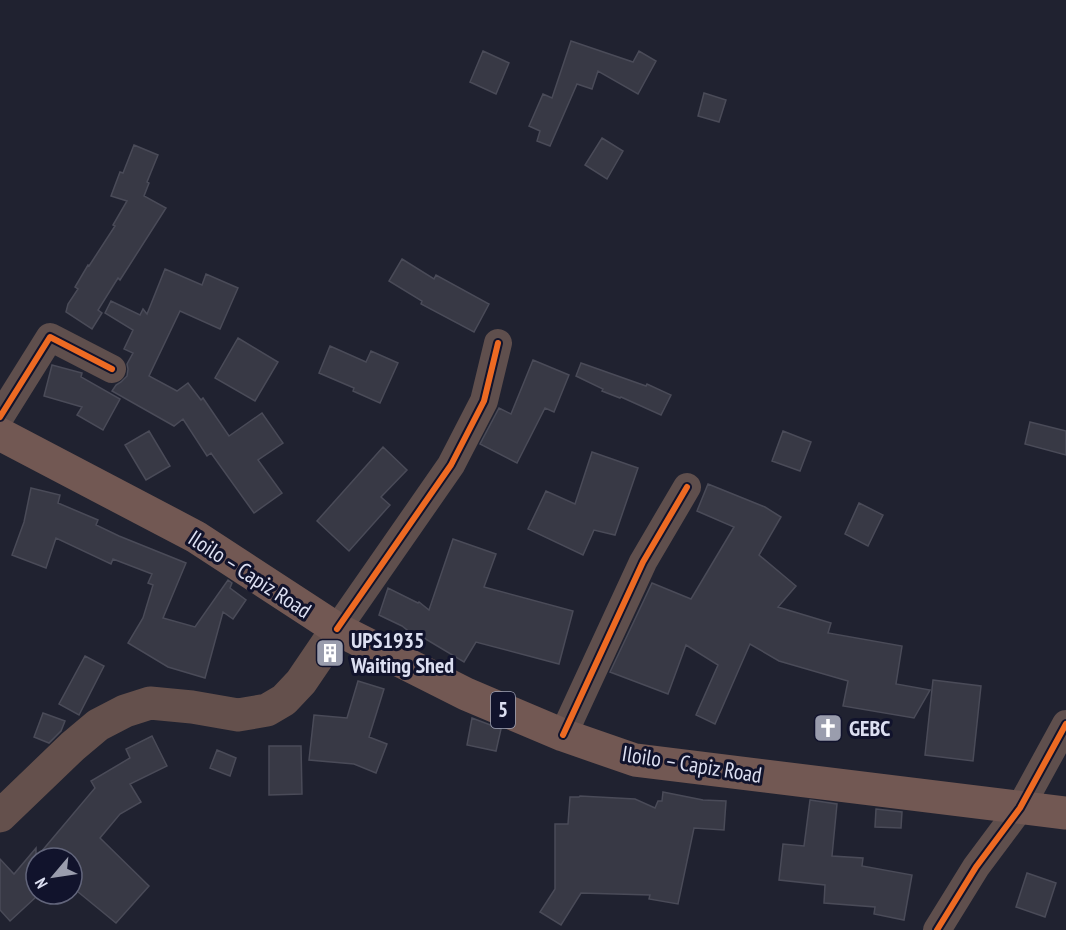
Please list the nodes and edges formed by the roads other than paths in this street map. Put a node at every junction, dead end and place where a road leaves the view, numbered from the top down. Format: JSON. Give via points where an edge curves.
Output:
{"nodes":[{"id":1,"x":498,"y":343,"type":"dead end"},
{"id":2,"x":112,"y":369,"type":"dead end"},
{"id":3,"x":0,"y":417,"type":"edge"},
{"id":4,"x":0,"y":434,"type":"edge"},
{"id":5,"x":687,"y":487,"type":"dead end"},
{"id":6,"x":337,"y":629,"type":"junction"},
{"id":7,"x":1066,"y":724,"type":"edge"},
{"id":8,"x":563,"y":735,"type":"junction"},
{"id":9,"x":1020,"y":808,"type":"junction"},
{"id":10,"x":1066,"y":813,"type":"edge"},
{"id":11,"x":0,"y":816,"type":"edge"},
{"id":12,"x":937,"y":930,"type":"edge"}],
"edges":[{"from":1,"to":6,"type":"street","via":[[484,401],[451,465]]},
{"from":2,"to":3,"type":"street","via":[[50,338]]},
{"from":4,"to":6,"type":"highway","name":"Iloilo – Capiz Road","number":"5","via":[[196,537]]},
{"from":5,"to":8,"type":"street","via":[[643,562]]},
{"from":6,"to":8,"type":"highway","name":"Iloilo – Capiz Road","number":"5","via":[[466,694]]},
{"from":6,"to":11,"type":"main road","via":[[301,682],[284,700],[267,710],[238,715],[150,703],[125,711],[81,739]]},
{"from":7,"to":9,"type":"street"},
{"from":8,"to":9,"type":"highway","name":"Iloilo – Capiz Road","number":"5","via":[[635,760]]},
{"from":9,"to":10,"type":"highway","name":"Iloilo – Capiz Road","number":"5"},
{"from":9,"to":12,"type":"street","via":[[976,867]]}]}
